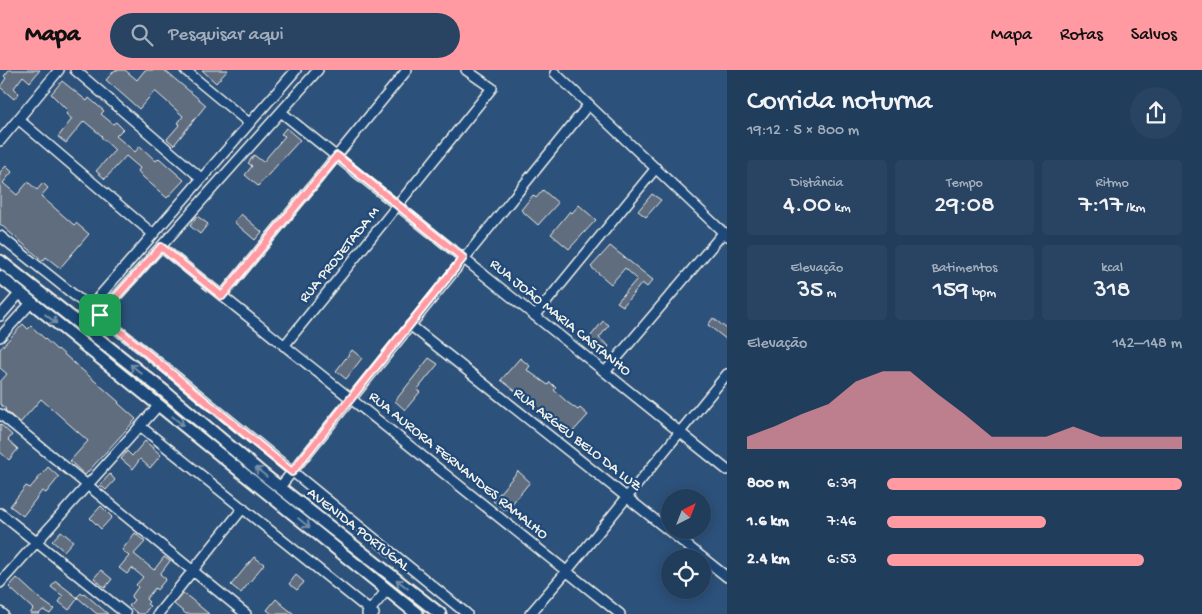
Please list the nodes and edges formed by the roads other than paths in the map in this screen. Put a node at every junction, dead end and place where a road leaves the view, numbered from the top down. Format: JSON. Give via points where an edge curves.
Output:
{"nodes":[{"id":1,"x":59,"y":70,"type":"edge"},
{"id":2,"x":75,"y":70,"type":"edge"},
{"id":3,"x":185,"y":70,"type":"edge"},
{"id":4,"x":296,"y":70,"type":"edge"},
{"id":5,"x":318,"y":70,"type":"edge"},
{"id":6,"x":407,"y":70,"type":"edge"},
{"id":7,"x":466,"y":70,"type":"edge"},
{"id":8,"x":556,"y":73,"type":"dead end"},
{"id":9,"x":589,"y":104,"type":"junction"},
{"id":10,"x":281,"y":112,"type":"junction"},
{"id":11,"x":18,"y":119,"type":"junction"},
{"id":12,"x":249,"y":124,"type":"junction"},
{"id":13,"x":0,"y":141,"type":"edge"},
{"id":14,"x":337,"y":156,"type":"junction"},
{"id":15,"x":656,"y":168,"type":"junction"},
{"id":16,"x":201,"y":178,"type":"junction"},
{"id":17,"x":398,"y":205,"type":"junction"},
{"id":18,"x":153,"y":234,"type":"junction"},
{"id":19,"x":725,"y":234,"type":"edge"},
{"id":20,"x":0,"y":236,"type":"edge"},
{"id":21,"x":161,"y":247,"type":"junction"},
{"id":22,"x":463,"y":258,"type":"junction"},
{"id":23,"x":0,"y":261,"type":"edge"},
{"id":24,"x":0,"y":277,"type":"edge"},
{"id":25,"x":20,"y":293,"type":"junction"},
{"id":26,"x":222,"y":296,"type":"junction"},
{"id":27,"x":31,"y":303,"type":"junction"},
{"id":28,"x":90,"y":307,"type":"junction"},
{"id":29,"x":100,"y":315,"type":"junction"},
{"id":30,"x":0,"y":316,"type":"edge"},
{"id":31,"x":535,"y":316,"type":"junction"},
{"id":32,"x":410,"y":325,"type":"junction"},
{"id":33,"x":0,"y":337,"type":"edge"},
{"id":34,"x":284,"y":346,"type":"junction"},
{"id":35,"x":605,"y":372,"type":"junction"},
{"id":36,"x":727,"y":374,"type":"edge"},
{"id":37,"x":351,"y":399,"type":"junction"},
{"id":38,"x":159,"y":406,"type":"junction"},
{"id":39,"x":0,"y":414,"type":"edge"},
{"id":40,"x":140,"y":426,"type":"junction"},
{"id":41,"x":680,"y":433,"type":"junction"},
{"id":42,"x":727,"y":470,"type":"edge"},
{"id":43,"x":292,"y":472,"type":"junction"},
{"id":44,"x":87,"y":485,"type":"junction"},
{"id":45,"x":280,"y":487,"type":"junction"},
{"id":46,"x":627,"y":496,"type":"junction"},
{"id":47,"x":243,"y":508,"type":"junction"},
{"id":48,"x":0,"y":513,"type":"edge"},
{"id":49,"x":36,"y":542,"type":"junction"},
{"id":50,"x":193,"y":571,"type":"junction"},
{"id":51,"x":567,"y":571,"type":"junction"},
{"id":52,"x":727,"y":577,"type":"edge"},
{"id":53,"x":0,"y":583,"type":"edge"},
{"id":54,"x":387,"y":590,"type":"junction"},
{"id":55,"x":371,"y":613,"type":"edge"},
{"id":56,"x":126,"y":614,"type":"edge"},
{"id":57,"x":158,"y":614,"type":"edge"},
{"id":58,"x":246,"y":614,"type":"edge"},
{"id":59,"x":417,"y":614,"type":"edge"},
{"id":60,"x":440,"y":614,"type":"edge"},
{"id":61,"x":467,"y":614,"type":"edge"},
{"id":62,"x":530,"y":614,"type":"edge"},
{"id":63,"x":620,"y":614,"type":"edge"}],
"edges":[{"from":1,"to":11,"type":"street"},
{"from":2,"to":16,"type":"street"},
{"from":3,"to":12,"type":"street"},
{"from":4,"to":12,"type":"street"},
{"from":5,"to":10,"type":"street"},
{"from":6,"to":14,"type":"street"},
{"from":7,"to":17,"type":"street","name":"RUA PROJETADA M","via":[[492,88]]},
{"from":8,"to":9,"type":"street"},
{"from":9,"to":15,"type":"street"},
{"from":9,"to":22,"type":"street"},
{"from":10,"to":14,"type":"street","name":"RUA JOÃO MARIA CASTANHO"},
{"from":10,"to":21,"type":"street"},
{"from":11,"to":13,"type":"street"},
{"from":11,"to":18,"type":"street"},
{"from":12,"to":16,"type":"street"},
{"from":14,"to":17,"type":"street","name":"RUA JOÃO MARIA CASTANHO"},
{"from":14,"to":26,"type":"street"},
{"from":15,"to":19,"type":"street"},
{"from":15,"to":31,"type":"street"},
{"from":16,"to":18,"type":"street"},
{"from":17,"to":22,"type":"street","name":"RUA JOÃO MARIA CASTANHO"},
{"from":17,"to":34,"type":"street","name":"RUA PROJETADA M"},
{"from":18,"to":28,"type":"street"},
{"from":19,"to":35,"type":"street"},
{"from":20,"to":28,"type":"street"},
{"from":21,"to":26,"type":"street","name":"RUA AURORA FERNANDES RAMALHO"},
{"from":21,"to":29,"type":"street"},
{"from":22,"to":31,"type":"street","name":"RUA JOÃO MARIA CASTANHO"},
{"from":22,"to":32,"type":"street"},
{"from":45,"to":23,"type":"main road","name":"AVENIDA PORTUGAL","one_way":true},
{"from":24,"to":25,"type":"main road","name":"AVENIDA PORTUGAL"},
{"from":25,"to":27,"type":"main road","name":"AVENIDA PORTUGAL"},
{"from":25,"to":30,"type":"street"},
{"from":26,"to":34,"type":"street","name":"RUA AURORA FERNANDES RAMALHO"},
{"from":27,"to":33,"type":"street"},
{"from":27,"to":38,"type":"main road","name":"AVENIDA PORTUGAL","one_way":true},
{"from":28,"to":29,"type":"street"},
{"from":29,"to":43,"type":"street"},
{"from":31,"to":35,"type":"street","name":"RUA JOÃO MARIA CASTANHO"},
{"from":32,"to":37,"type":"street"},
{"from":32,"to":46,"type":"street","name":"RUA ARGEU BELO DA LUZ"},
{"from":34,"to":37,"type":"street","name":"RUA AURORA FERNANDES RAMALHO"},
{"from":35,"to":41,"type":"street","name":"RUA JOÃO MARIA CASTANHO"},
{"from":36,"to":41,"type":"street"},
{"from":37,"to":43,"type":"street"},
{"from":37,"to":51,"type":"street","name":"RUA AURORA FERNANDES RAMALHO"},
{"from":38,"to":40,"type":"street"},
{"from":38,"to":54,"type":"main road","name":"AVENIDA PORTUGAL","one_way":true},
{"from":39,"to":44,"type":"street"},
{"from":40,"to":44,"type":"street"},
{"from":40,"to":47,"type":"street"},
{"from":41,"to":42,"type":"street","name":"RUA JOÃO MARIA CASTANHO"},
{"from":41,"to":46,"type":"street"},
{"from":43,"to":45,"type":"street"},
{"from":43,"to":61,"type":"street"},
{"from":44,"to":49,"type":"street"},
{"from":44,"to":50,"type":"street"},
{"from":60,"to":45,"type":"main road","name":"AVENIDA PORTUGAL","one_way":true},
{"from":46,"to":51,"type":"street"},
{"from":46,"to":52,"type":"street","name":"RUA ARGEU BELO DA LUZ"},
{"from":47,"to":50,"type":"street"},
{"from":47,"to":55,"type":"street"},
{"from":48,"to":49,"type":"street"},
{"from":49,"to":53,"type":"street"},
{"from":49,"to":56,"type":"street"},
{"from":50,"to":57,"type":"street"},
{"from":50,"to":58,"type":"street"},
{"from":51,"to":62,"type":"street"},
{"from":51,"to":63,"type":"street","name":"RUA AURORA FERNANDES RAMALHO"},
{"from":54,"to":55,"type":"street"},
{"from":54,"to":59,"type":"main road","name":"AVENIDA PORTUGAL"}]}
